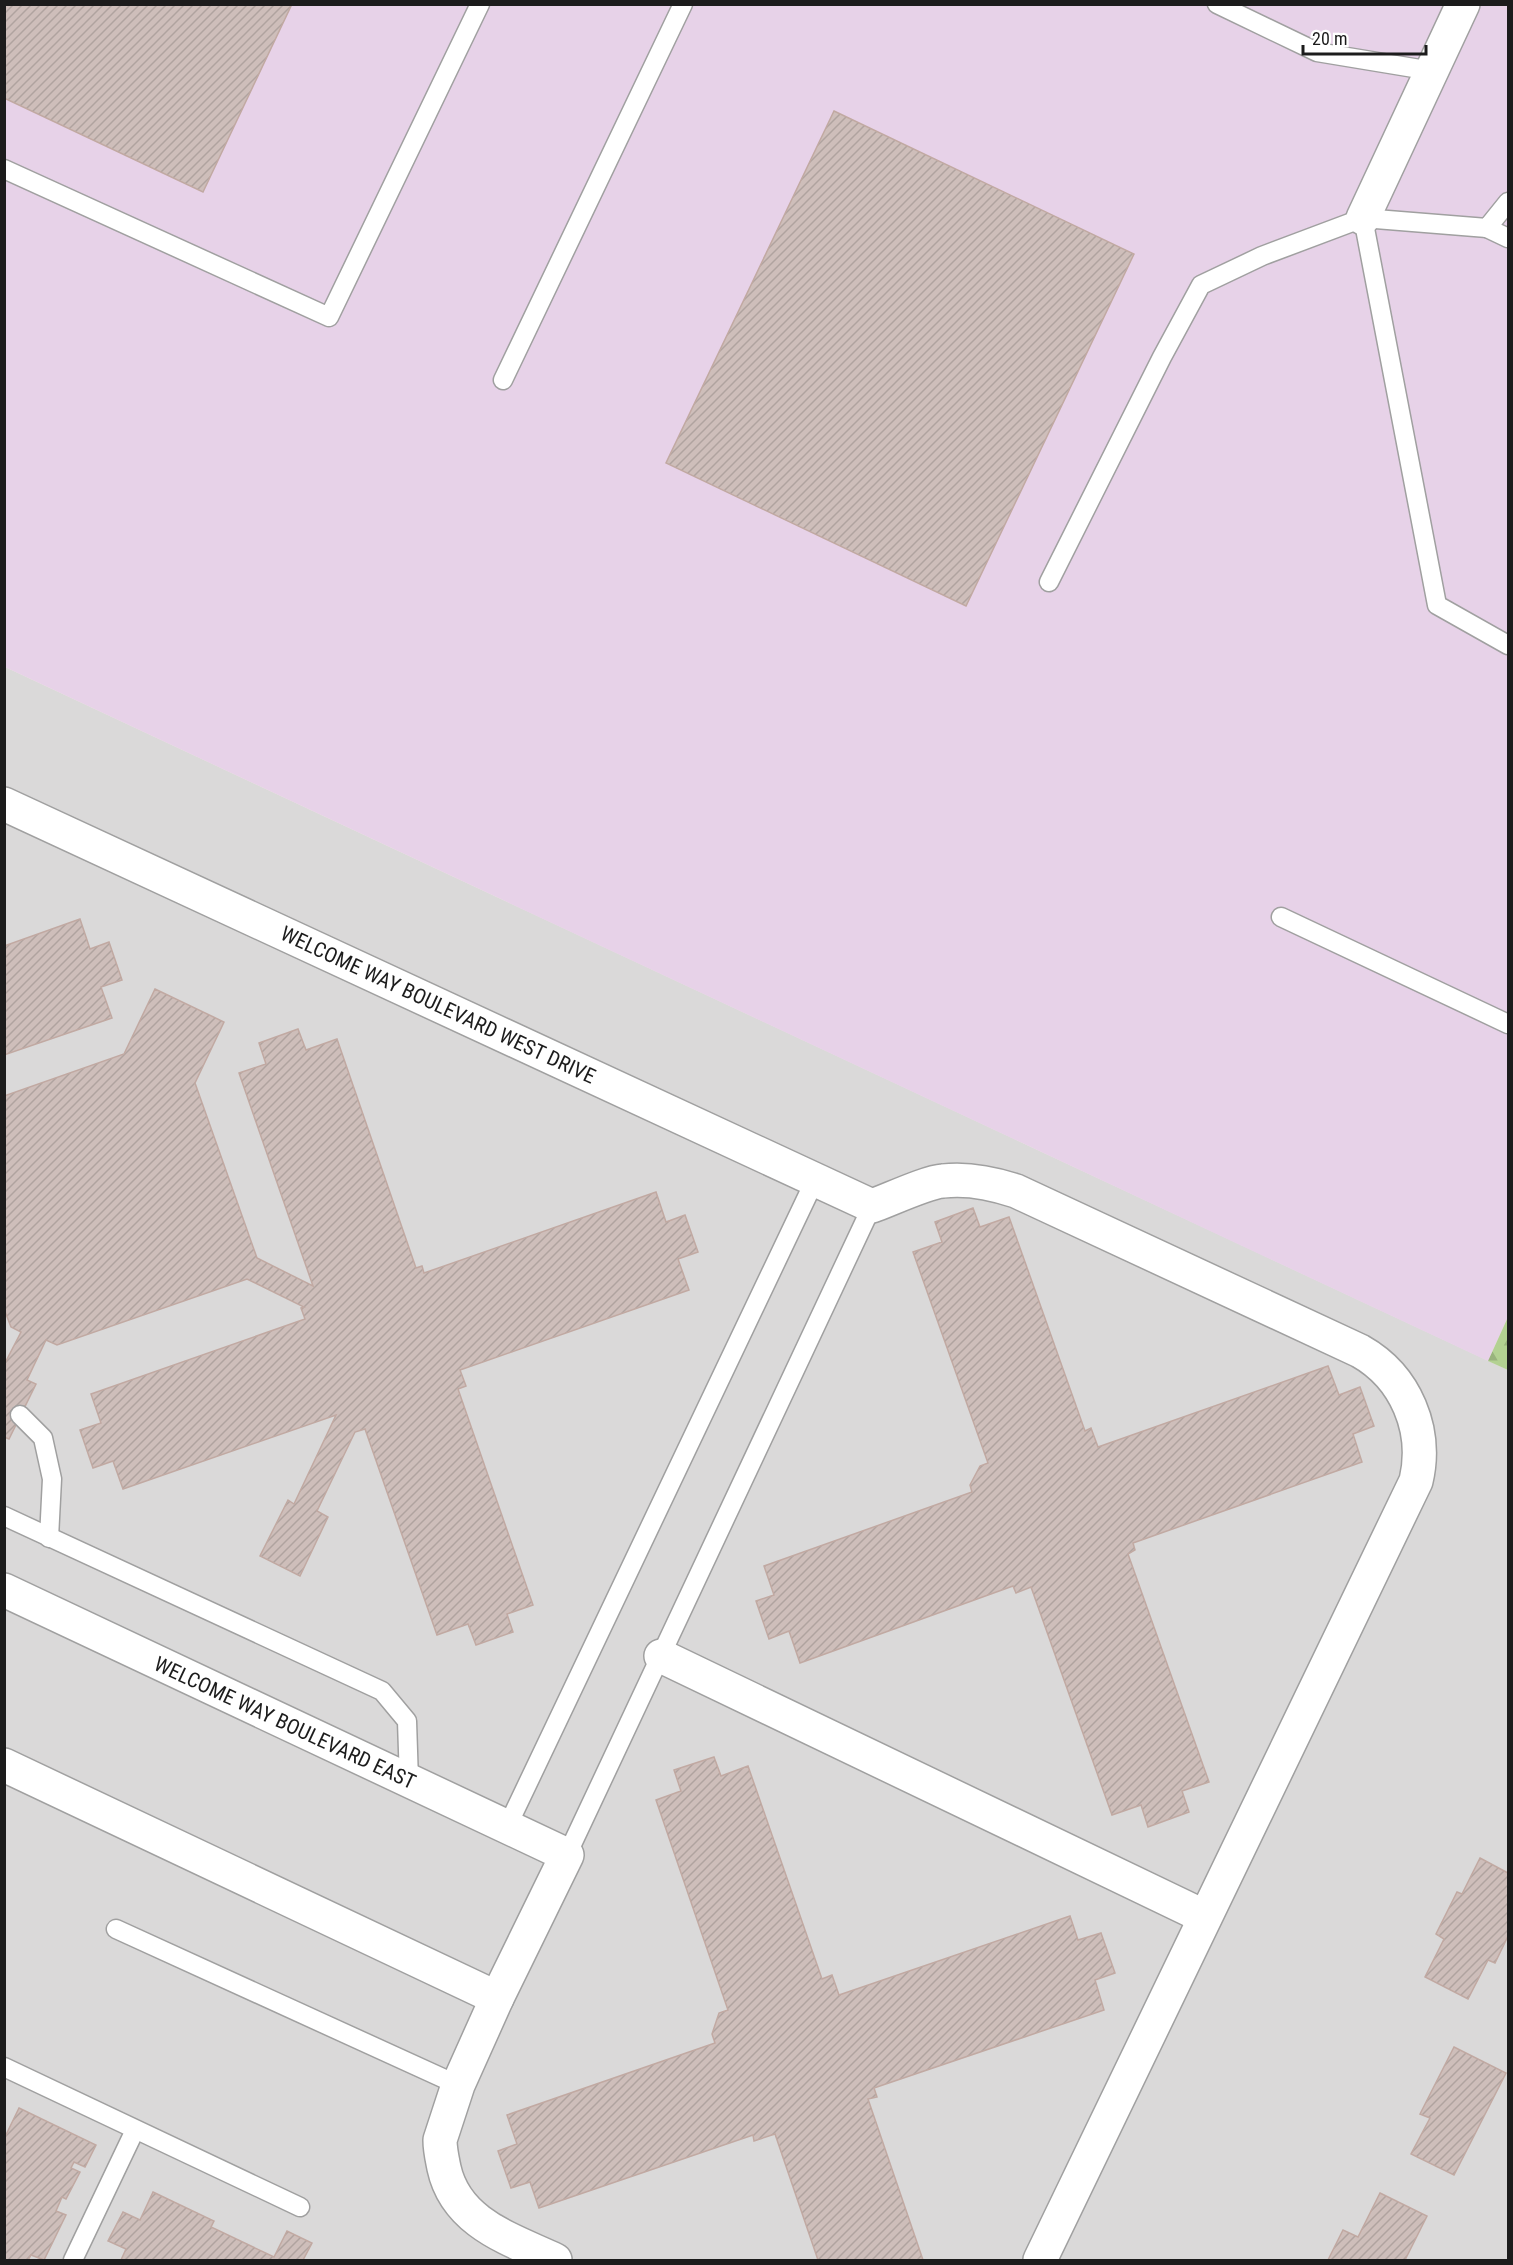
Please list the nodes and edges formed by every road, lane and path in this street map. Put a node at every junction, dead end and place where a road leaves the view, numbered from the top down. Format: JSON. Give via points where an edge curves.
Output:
{"nodes":[{"id":1,"x":480,"y":4,"type":"edge"},
{"id":2,"x":683,"y":4,"type":"edge"},
{"id":3,"x":1217,"y":4,"type":"edge"},
{"id":4,"x":1463,"y":4,"type":"edge"},
{"id":5,"x":1432,"y":71,"type":"junction"},
{"id":6,"x":4,"y":169,"type":"edge"},
{"id":7,"x":1509,"y":202,"type":"edge"},
{"id":8,"x":1363,"y":218,"type":"junction"},
{"id":9,"x":1487,"y":228,"type":"junction"},
{"id":10,"x":1509,"y":238,"type":"edge"},
{"id":11,"x":503,"y":380,"type":"dead end"},
{"id":12,"x":1049,"y":582,"type":"dead end"},
{"id":13,"x":1509,"y":645,"type":"edge"},
{"id":14,"x":4,"y":804,"type":"edge"},
{"id":15,"x":1281,"y":917,"type":"dead end"},
{"id":16,"x":1509,"y":1024,"type":"edge"},
{"id":17,"x":815,"y":1180,"type":"junction"},
{"id":18,"x":872,"y":1206,"type":"junction"},
{"id":19,"x":20,"y":1415,"type":"dead end"},
{"id":20,"x":4,"y":1516,"type":"edge"},
{"id":21,"x":49,"y":1538,"type":"junction"},
{"id":22,"x":4,"y":1590,"type":"edge"},
{"id":23,"x":661,"y":1656,"type":"junction"},
{"id":24,"x":4,"y":1766,"type":"edge"},
{"id":25,"x":409,"y":1781,"type":"junction"},
{"id":26,"x":507,"y":1827,"type":"junction"},
{"id":27,"x":567,"y":1855,"type":"junction"},
{"id":28,"x":1205,"y":1917,"type":"junction"},
{"id":29,"x":116,"y":1929,"type":"dead end"},
{"id":30,"x":497,"y":1998,"type":"junction"},
{"id":31,"x":4,"y":2067,"type":"edge"},
{"id":32,"x":458,"y":2085,"type":"junction"},
{"id":33,"x":135,"y":2130,"type":"junction"},
{"id":34,"x":300,"y":2207,"type":"dead end"},
{"id":35,"x":73,"y":2260,"type":"edge"},
{"id":36,"x":555,"y":2260,"type":"edge"},
{"id":37,"x":1040,"y":2260,"type":"edge"}],
"edges":[{"from":1,"to":6,"type":"lane","via":[[329,317]]},
{"from":2,"to":11,"type":"lane"},
{"from":3,"to":5,"type":"lane","via":[[1317,52]]},
{"from":4,"to":5,"type":"street"},
{"from":5,"to":8,"type":"street"},
{"from":7,"to":9,"type":"lane"},
{"from":8,"to":9,"type":"lane"},
{"from":8,"to":12,"type":"lane","via":[[1262,256],[1201,285]]},
{"from":8,"to":13,"type":"lane","via":[[1437,605]]},
{"from":9,"to":10,"type":"lane"},
{"from":14,"to":17,"type":"street","name":"WELCOME WAY BOULEVARD WEST DRIVE"},
{"from":15,"to":16,"type":"lane"},
{"from":17,"to":18,"type":"street","name":"WELCOME WAY BOULEVARD WEST DRIVE"},
{"from":17,"to":26,"type":"lane"},
{"from":18,"to":23,"type":"lane"},
{"from":18,"to":28,"type":"street","via":[[942,1181],[983,1182],[1016,1191],[1360,1351],[1388,1371],[1413,1410],[1419,1445],[1416,1481]]},
{"from":19,"to":21,"type":"lane","via":[[43,1438],[52,1479]]},
{"from":20,"to":21,"type":"lane"},
{"from":21,"to":25,"type":"lane","via":[[382,1691],[407,1721]]},
{"from":22,"to":25,"type":"street","name":"WELCOME WAY BOULEVARD EAST"},
{"from":23,"to":27,"type":"lane"},
{"from":23,"to":28,"type":"street"},
{"from":24,"to":30,"type":"street"},
{"from":25,"to":26,"type":"street","name":"WELCOME WAY BOULEVARD EAST"},
{"from":26,"to":27,"type":"street","name":"WELCOME WAY BOULEVARD EAST"},
{"from":27,"to":30,"type":"street"},
{"from":28,"to":37,"type":"street"},
{"from":29,"to":32,"type":"lane"},
{"from":30,"to":32,"type":"street"},
{"from":31,"to":33,"type":"lane"},
{"from":32,"to":36,"type":"street","via":[[440,2149],[449,2185],[458,2202],[489,2229]]},
{"from":33,"to":34,"type":"lane"},
{"from":33,"to":35,"type":"lane"}]}
